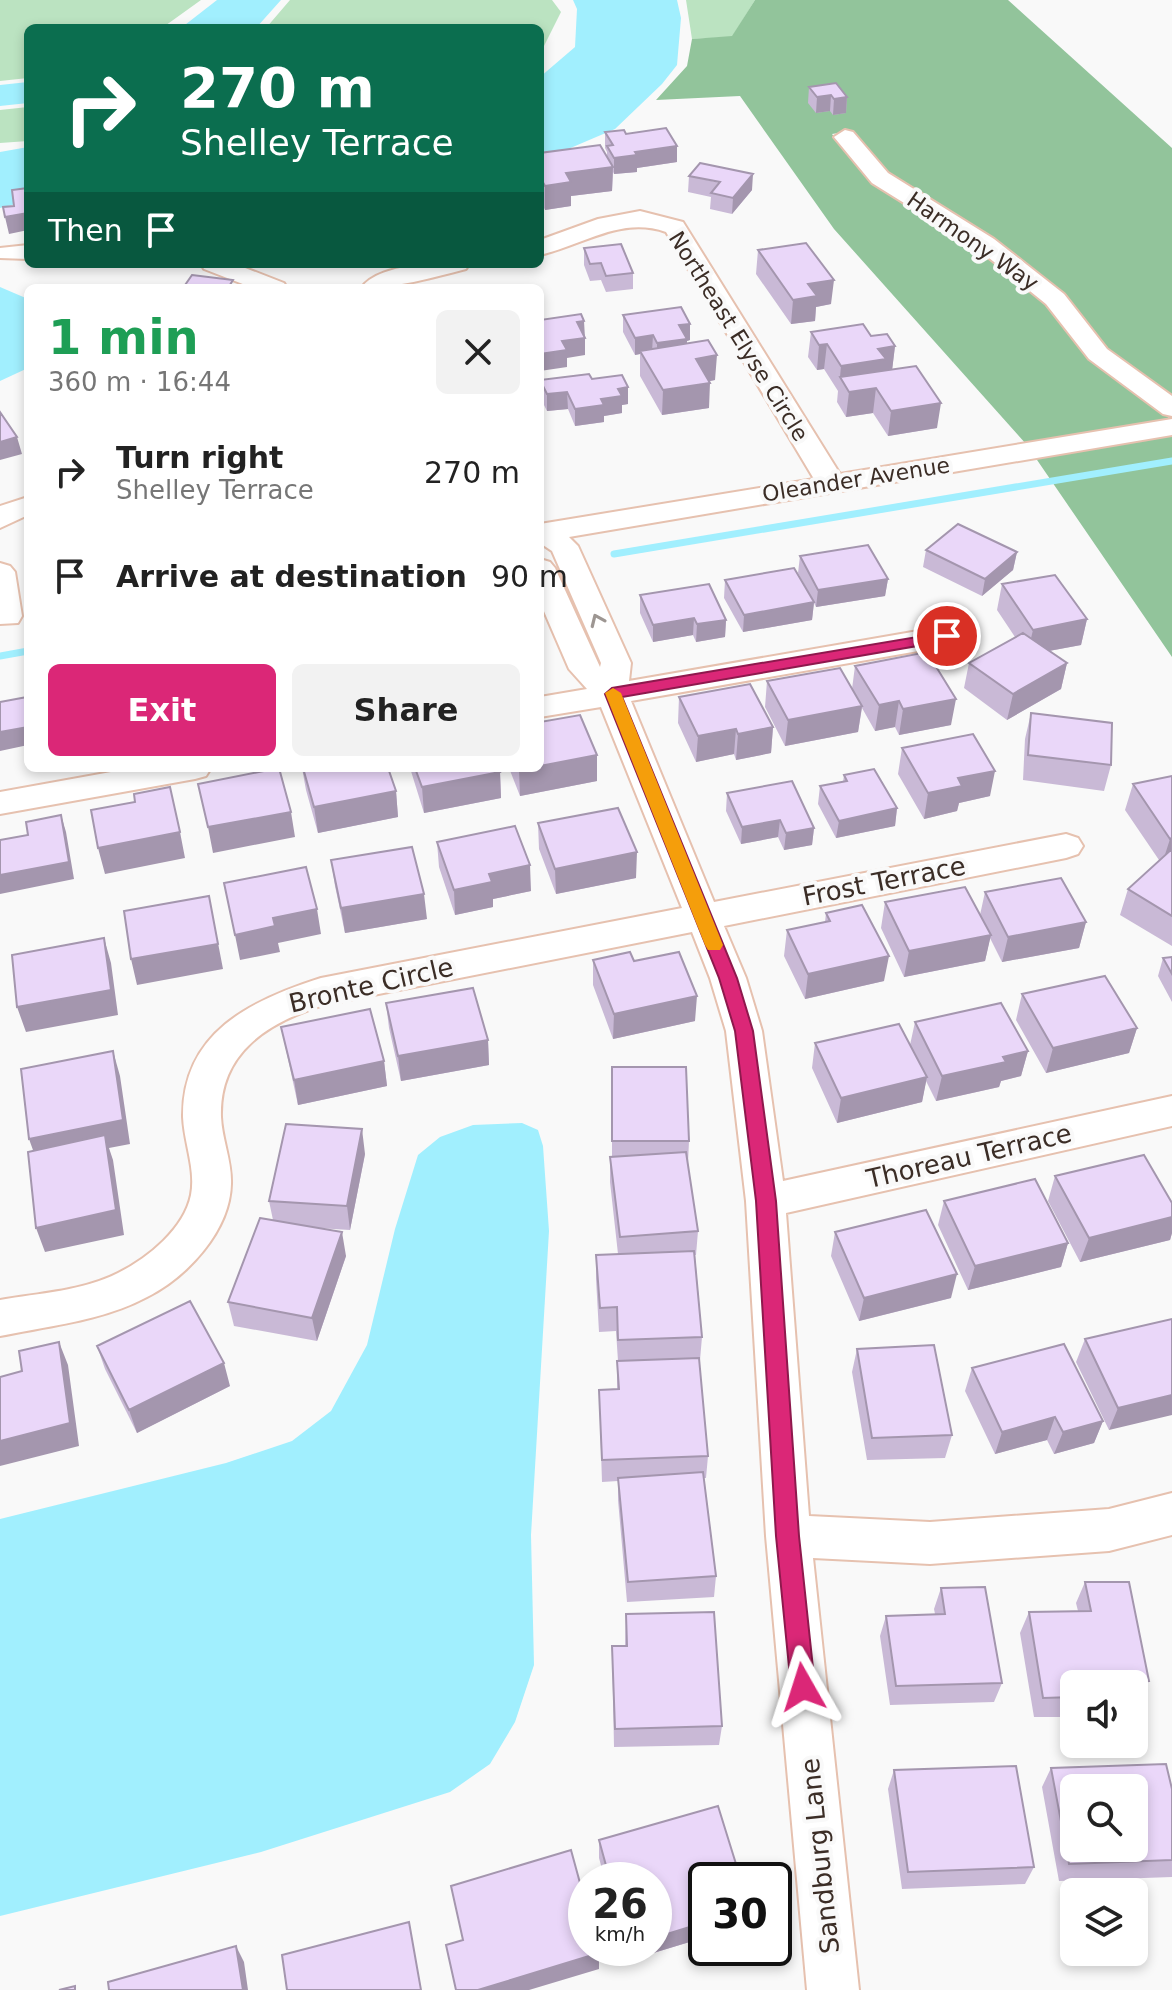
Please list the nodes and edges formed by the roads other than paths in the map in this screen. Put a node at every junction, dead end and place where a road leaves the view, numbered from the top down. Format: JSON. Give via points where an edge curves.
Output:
{"nodes":[{"id":1,"x":845,"y":137,"type":"dead end"},
{"id":2,"x":544,"y":247,"type":"edge"},
{"id":3,"x":223,"y":268,"type":"edge"},
{"id":4,"x":450,"y":268,"type":"edge"},
{"id":5,"x":431,"y":279,"type":"edge"},
{"id":6,"x":265,"y":284,"type":"edge"},
{"id":7,"x":381,"y":284,"type":"edge"},
{"id":8,"x":1172,"y":408,"type":"edge"},
{"id":9,"x":1172,"y":427,"type":"edge"},
{"id":10,"x":831,"y":483,"type":"junction"},
{"id":11,"x":24,"y":506,"type":"edge"},
{"id":12,"x":0,"y":519,"type":"edge"},
{"id":13,"x":544,"y":532,"type":"edge"},
{"id":14,"x":544,"y":535,"type":"edge"},
{"id":15,"x":0,"y":572,"type":"edge"},
{"id":16,"x":544,"y":577,"type":"edge"},
{"id":17,"x":12,"y":615,"type":"edge"},
{"id":18,"x":947,"y":636,"type":"dead end"},
{"id":19,"x":612,"y":694,"type":"junction"},
{"id":20,"x":544,"y":706,"type":"edge"},
{"id":21,"x":173,"y":772,"type":"edge"},
{"id":22,"x":0,"y":803,"type":"edge"},
{"id":23,"x":1066,"y":846,"type":"dead end"},
{"id":24,"x":702,"y":916,"type":"junction"},
{"id":25,"x":1172,"y":1111,"type":"edge"},
{"id":26,"x":766,"y":1201,"type":"junction"},
{"id":27,"x":0,"y":1318,"type":"edge"},
{"id":28,"x":1172,"y":1514,"type":"edge"},
{"id":29,"x":788,"y":1536,"type":"junction"},
{"id":30,"x":833,"y":1990,"type":"edge"}],
"edges":[{"from":1,"to":8,"type":"street","name":"Harmony Way","via":[[880,178],[986,244],[1055,299],[1098,354]]},
{"from":2,"to":10,"type":"street","name":"Northeast Elyse Circle","via":[[631,216],[675,227]]},
{"from":3,"to":6,"type":"street"},
{"from":4,"to":5,"type":"street"},
{"from":5,"to":7,"type":"street","via":[[397,276]]},
{"from":9,"to":10,"type":"street","name":"Oleander Avenue"},
{"from":10,"to":13,"type":"street","name":"Oleander Avenue"},
{"from":11,"to":12,"type":"street"},
{"from":19,"to":14,"type":"street","name":"Sandburg Lane","one_way":true,"via":[[616,663],[564,546]]},
{"from":15,"to":17,"type":"street"},
{"from":16,"to":19,"type":"street","name":"Sandburg Lane","via":[[584,669]]},
{"from":18,"to":19,"type":"street"},
{"from":19,"to":20,"type":"street"},
{"from":19,"to":24,"type":"street","name":"Sandburg Lane"},
{"from":21,"to":22,"type":"street"},
{"from":23,"to":24,"type":"street","name":"Frost Terrace"},
{"from":24,"to":26,"type":"street","name":"Sandburg Lane","via":[[744,1031]]},
{"from":24,"to":27,"type":"street","name":"Bronte Circle","via":[[321,992],[257,1017],[239,1030],[211,1065],[204,1086],[210,1196],[200,1223],[182,1245],[164,1265],[133,1285]]},
{"from":25,"to":26,"type":"street","name":"Thoreau Terrace"},
{"from":26,"to":29,"type":"street","name":"Sandburg Lane"},
{"from":28,"to":29,"type":"street","via":[[1109,1530],[930,1543]]},
{"from":29,"to":30,"type":"street","name":"Sandburg Lane"}]}
